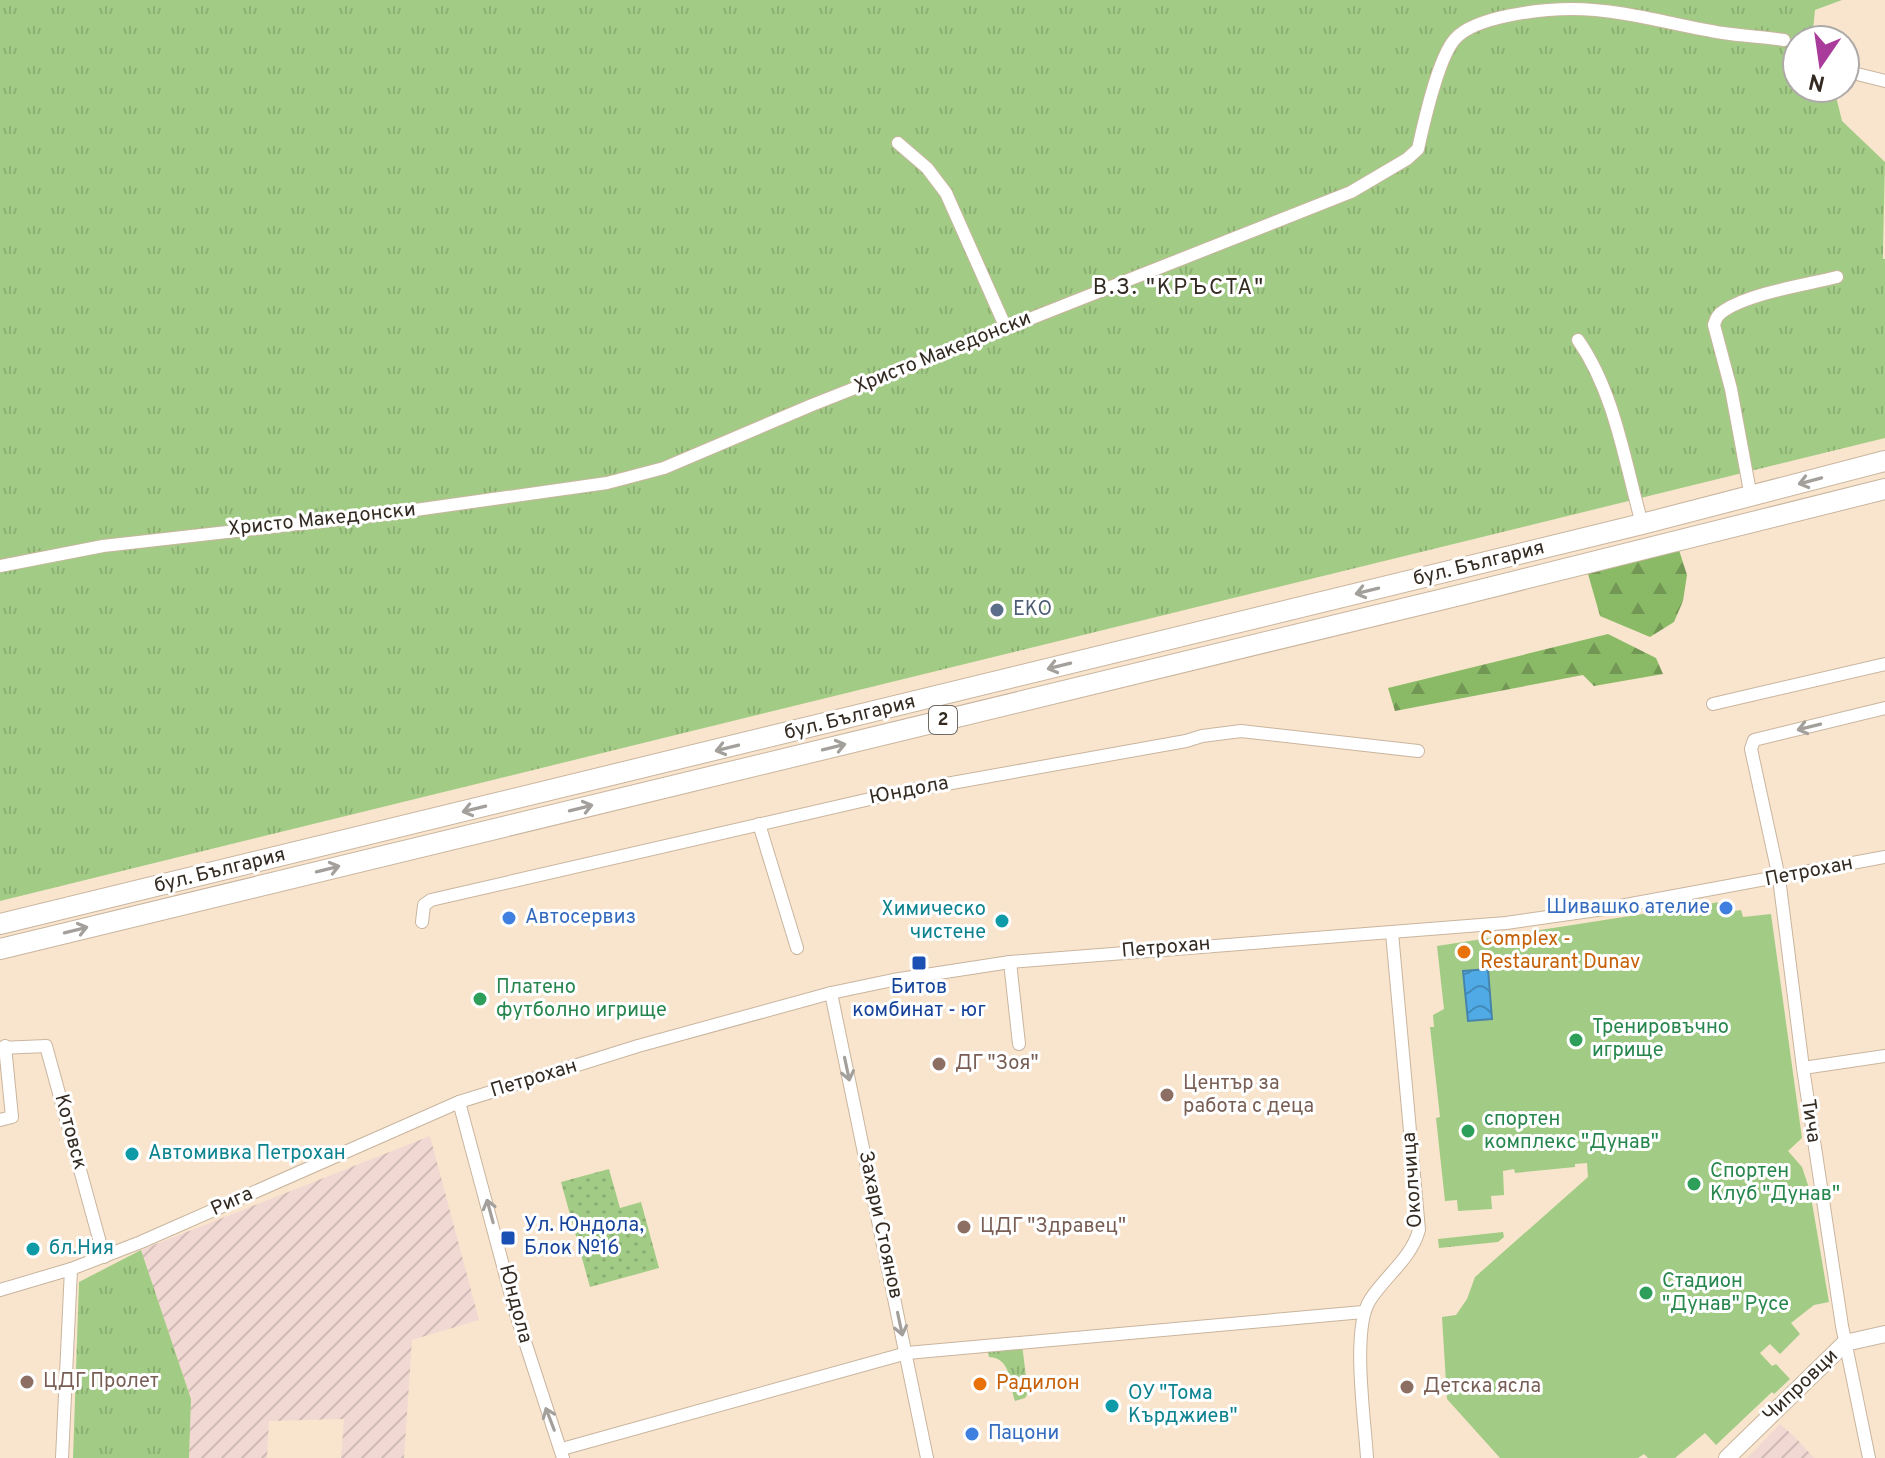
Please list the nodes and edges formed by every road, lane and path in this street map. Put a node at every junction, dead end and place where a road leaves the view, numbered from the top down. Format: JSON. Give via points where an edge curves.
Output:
{"nodes":[{"id":1,"x":1781,"y":40,"type":"edge"},
{"id":2,"x":1861,"y":75,"type":"edge"},
{"id":3,"x":1885,"y":81,"type":"edge"},
{"id":4,"x":898,"y":143,"type":"dead end"},
{"id":5,"x":1837,"y":277,"type":"dead end"},
{"id":6,"x":1006,"y":328,"type":"junction"},
{"id":7,"x":1578,"y":340,"type":"dead end"},
{"id":8,"x":1885,"y":461,"type":"edge"},
{"id":9,"x":1885,"y":489,"type":"edge"},
{"id":10,"x":1751,"y":497,"type":"junction"},
{"id":11,"x":1642,"y":524,"type":"junction"},
{"id":12,"x":0,"y":566,"type":"edge"},
{"id":13,"x":1885,"y":664,"type":"edge"},
{"id":14,"x":1713,"y":704,"type":"dead end"},
{"id":15,"x":1885,"y":708,"type":"edge"},
{"id":16,"x":1418,"y":751,"type":"dead end"},
{"id":17,"x":759,"y":824,"type":"junction"},
{"id":18,"x":1885,"y":857,"type":"edge"},
{"id":19,"x":1779,"y":878,"type":"junction"},
{"id":20,"x":422,"y":922,"type":"dead end"},
{"id":21,"x":0,"y":924,"type":"edge"},
{"id":22,"x":1392,"y":933,"type":"junction"},
{"id":23,"x":797,"y":948,"type":"dead end"},
{"id":24,"x":0,"y":949,"type":"edge"},
{"id":25,"x":1010,"y":962,"type":"junction"},
{"id":26,"x":831,"y":993,"type":"junction"},
{"id":27,"x":1019,"y":1044,"type":"dead end"},
{"id":28,"x":3,"y":1047,"type":"edge"},
{"id":29,"x":1885,"y":1056,"type":"edge"},
{"id":30,"x":1803,"y":1068,"type":"junction"},
{"id":31,"x":459,"y":1102,"type":"junction"},
{"id":32,"x":0,"y":1120,"type":"edge"},
{"id":33,"x":104,"y":1257,"type":"junction"},
{"id":34,"x":71,"y":1269,"type":"junction"},
{"id":35,"x":0,"y":1290,"type":"edge"},
{"id":36,"x":1363,"y":1312,"type":"junction"},
{"id":37,"x":1885,"y":1334,"type":"edge"},
{"id":38,"x":1845,"y":1343,"type":"junction"},
{"id":39,"x":907,"y":1353,"type":"junction"},
{"id":40,"x":562,"y":1454,"type":"edge"},
{"id":41,"x":62,"y":1458,"type":"edge"},
{"id":42,"x":927,"y":1458,"type":"edge"},
{"id":43,"x":1367,"y":1458,"type":"edge"},
{"id":44,"x":1727,"y":1458,"type":"edge"},
{"id":45,"x":1869,"y":1458,"type":"edge"}],
"edges":[{"from":1,"to":6,"type":"street","name":"Христо Македонски","via":[[1571,9],[1474,25],[1453,41],[1444,58],[1418,149],[1407,159],[1351,192]]},
{"from":2,"to":3,"type":"street"},
{"from":4,"to":6,"type":"street","via":[[946,193]]},
{"from":5,"to":10,"type":"street","via":[[1764,295],[1717,316],[1714,325]]},
{"from":6,"to":12,"type":"street","name":"Христо Македонски","via":[[664,468],[607,483],[103,546]]},
{"from":7,"to":11,"type":"street","via":[[1591,358],[1611,410]]},
{"from":8,"to":10,"type":"highway","name":"бул. България","number":"2","one_way":true},
{"from":24,"to":9,"type":"highway","name":"бул. България","number":"2","one_way":true},
{"from":10,"to":11,"type":"highway","name":"бул. България","number":"2"},
{"from":11,"to":21,"type":"highway","name":"бул. България","number":"2","one_way":true},
{"from":13,"to":14,"type":"street"},
{"from":15,"to":19,"type":"street","name":"Тича","one_way":true,"via":[[1754,740],[1751,749]]},
{"from":16,"to":17,"type":"street","name":"Юндола","via":[[1241,731],[896,793]]},
{"from":17,"to":20,"type":"street","name":"Юндола","via":[[431,900],[424,905]]},
{"from":17,"to":23,"type":"street"},
{"from":18,"to":19,"type":"street","name":"Петрохан"},
{"from":19,"to":22,"type":"street","name":"Петрохан","via":[[1506,923]]},
{"from":19,"to":30,"type":"street","name":"Тича"},
{"from":22,"to":25,"type":"street","name":"Петрохан"},
{"from":22,"to":36,"type":"street","name":"Околчица","via":[[1419,1230],[1410,1251]]},
{"from":25,"to":26,"type":"street","name":"Петрохан"},
{"from":25,"to":27,"type":"street"},
{"from":26,"to":31,"type":"street","name":"Петрохан"},
{"from":26,"to":39,"type":"street","name":"Захари Стоянов","one_way":true},
{"from":28,"to":32,"type":"street","via":[[12,1117]]},
{"from":28,"to":33,"type":"street","name":"Котовск","via":[[46,1046]]},
{"from":29,"to":30,"type":"street"},
{"from":30,"to":38,"type":"street","name":"Тича"},
{"from":31,"to":33,"type":"street","name":"Рига"},
{"from":40,"to":31,"type":"street","name":"Юндола","one_way":true,"via":[[516,1314]]},
{"from":33,"to":34,"type":"street","name":"Рига"},
{"from":34,"to":35,"type":"street","name":"Рига"},
{"from":34,"to":41,"type":"street"},
{"from":36,"to":39,"type":"street"},
{"from":36,"to":43,"type":"street"},
{"from":37,"to":38,"type":"main road","name":"Чипровци"},
{"from":38,"to":44,"type":"main road","name":"Чипровци"},
{"from":38,"to":45,"type":"street","name":"Тича"},
{"from":39,"to":40,"type":"street"},
{"from":39,"to":42,"type":"street","name":"Захари Стоянов"}]}
